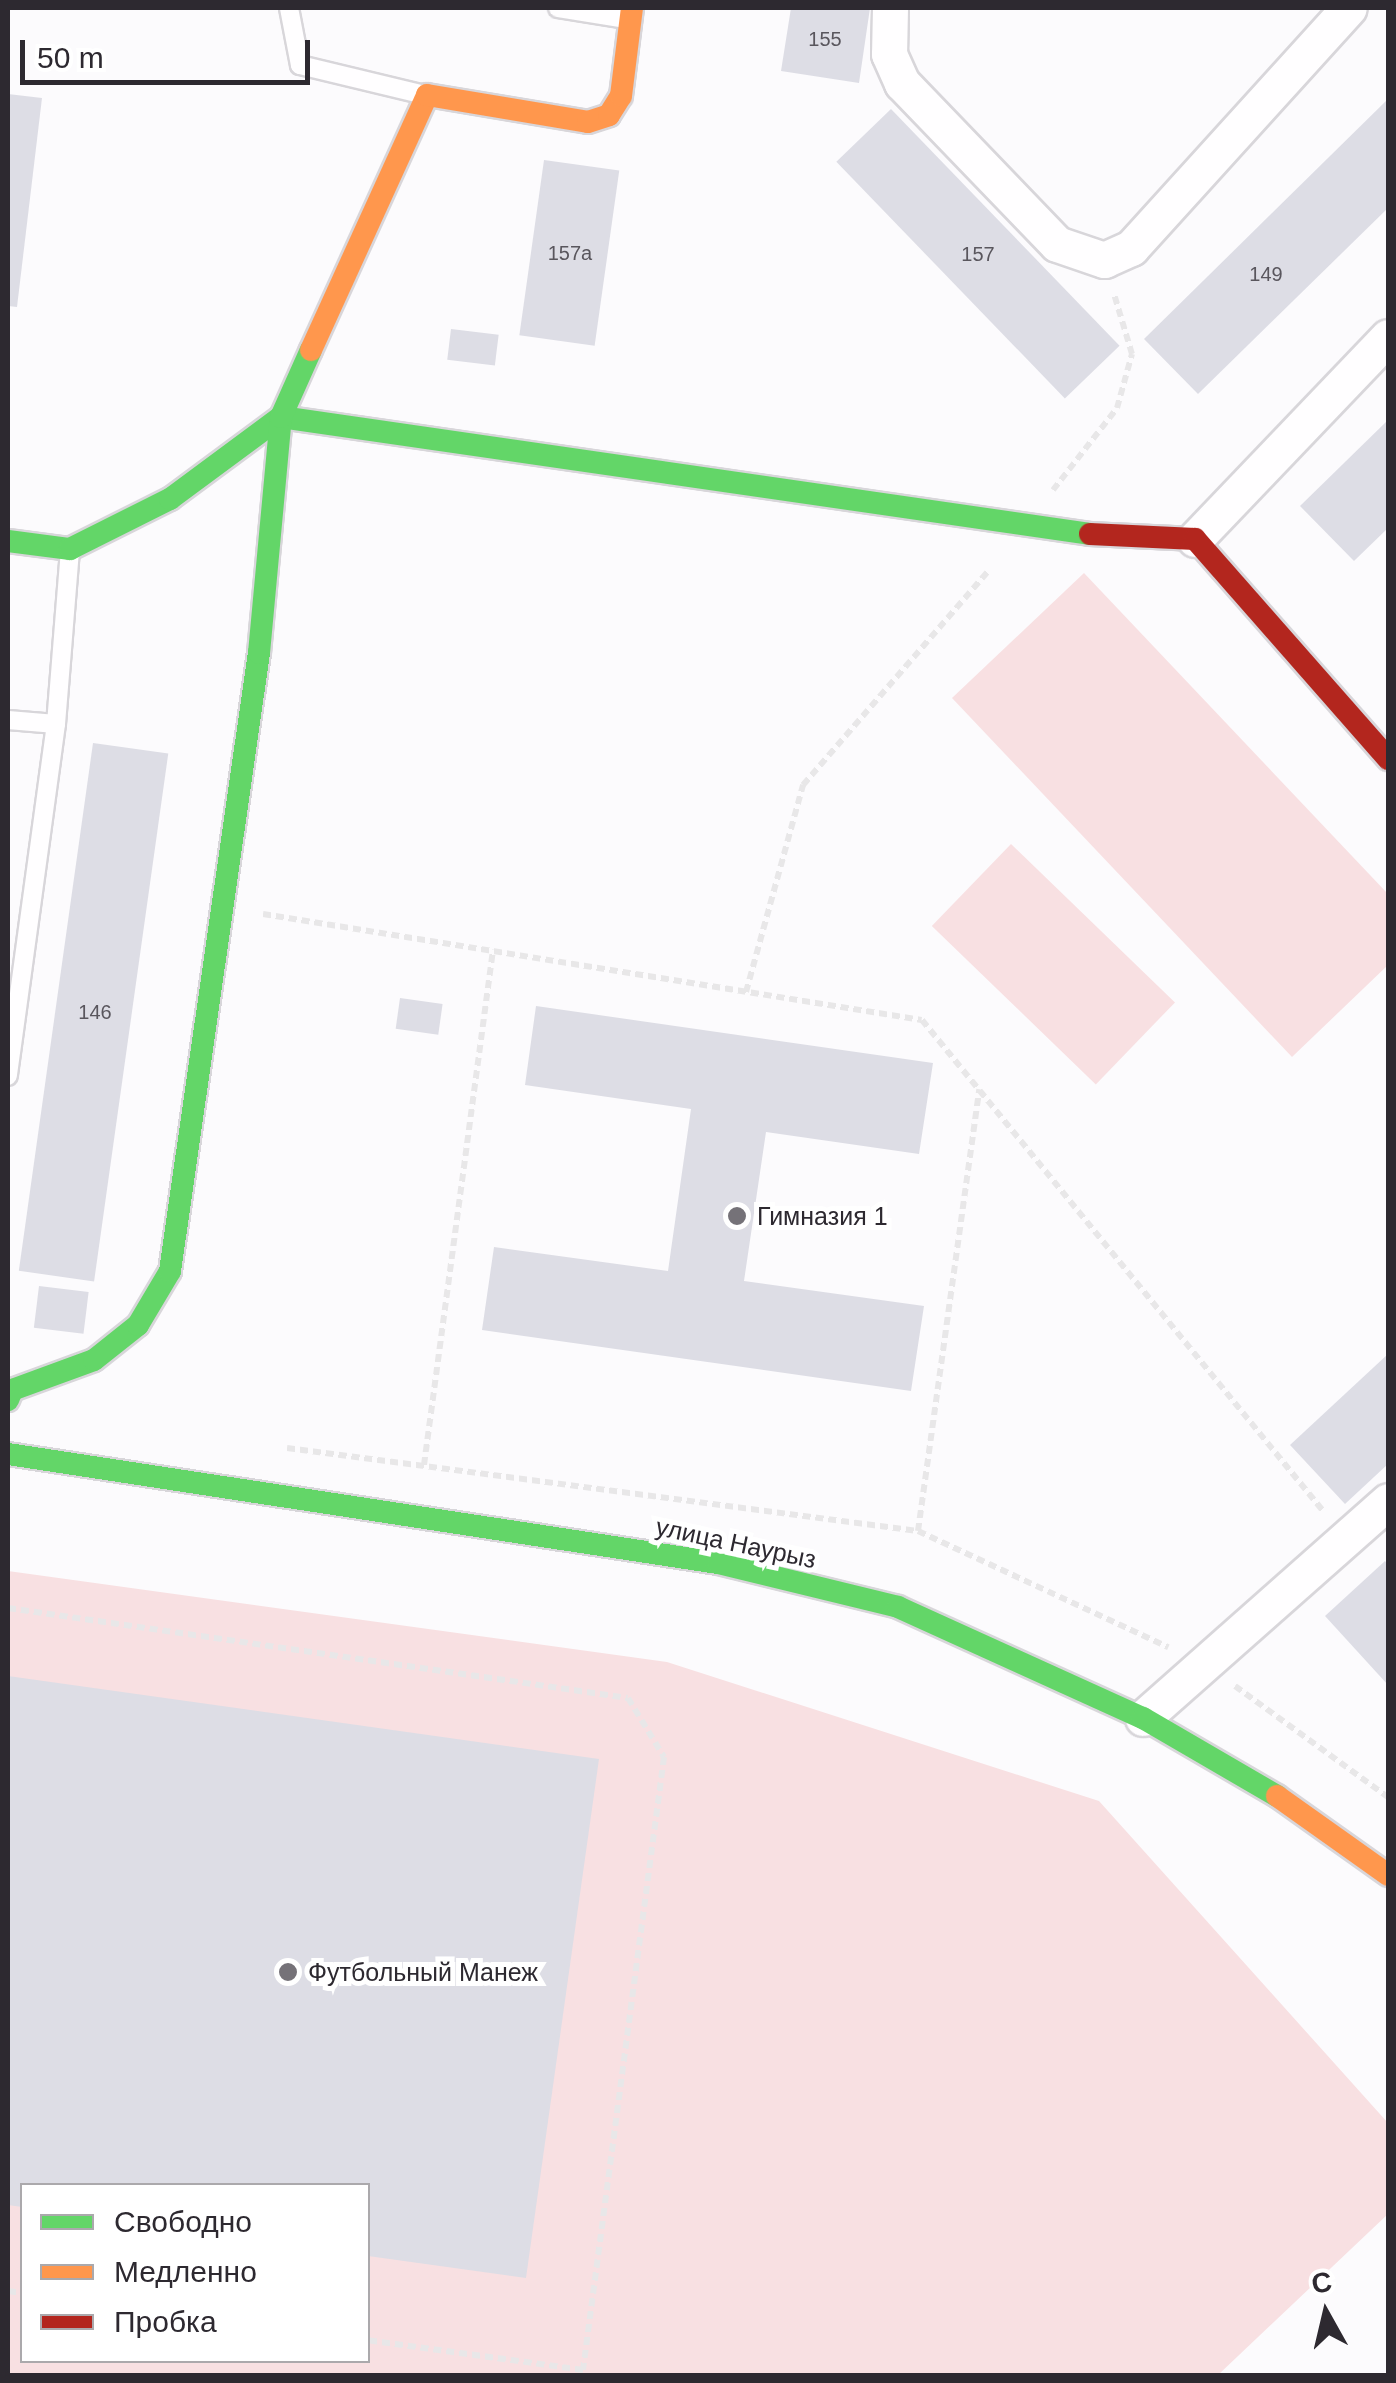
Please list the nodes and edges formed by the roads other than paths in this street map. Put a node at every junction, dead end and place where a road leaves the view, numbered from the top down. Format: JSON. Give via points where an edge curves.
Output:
{"nodes":[{"id":1,"x":289,"y":8,"type":"edge"},
{"id":2,"x":558,"y":8,"type":"edge"},
{"id":3,"x":890,"y":8,"type":"edge"},
{"id":4,"x":1349,"y":8,"type":"edge"},
{"id":5,"x":631,"y":14,"type":"edge"},
{"id":6,"x":427,"y":95,"type":"junction"},
{"id":7,"x":1388,"y":337,"type":"edge"},
{"id":8,"x":280,"y":417,"type":"junction"},
{"id":9,"x":1195,"y":540,"type":"junction"},
{"id":10,"x":8,"y":541,"type":"edge"},
{"id":11,"x":70,"y":549,"type":"junction"},
{"id":12,"x":8,"y":720,"type":"edge"},
{"id":13,"x":56,"y":724,"type":"junction"},
{"id":14,"x":1388,"y":760,"type":"edge"},
{"id":15,"x":8,"y":1076,"type":"edge"},
{"id":16,"x":8,"y":1362,"type":"edge"},
{"id":17,"x":10,"y":1395,"type":"edge"},
{"id":18,"x":8,"y":1454,"type":"edge"},
{"id":19,"x":1388,"y":1500,"type":"edge"},
{"id":20,"x":1143,"y":1718,"type":"junction"},
{"id":21,"x":1388,"y":1874,"type":"edge"}],
"edges":[{"from":1,"to":6,"type":"lane","via":[[300,64]]},
{"from":2,"to":5,"type":"lane"},
{"from":3,"to":4,"type":"street","via":[[890,54],[902,82],[1057,244],[1104,260],[1132,248]]},
{"from":5,"to":6,"type":"street","via":[[621,96],[609,114],[588,122]]},
{"from":6,"to":8,"type":"street"},
{"from":7,"to":9,"type":"street"},
{"from":8,"to":9,"type":"street","via":[[1022,531]]},
{"from":8,"to":11,"type":"street","via":[[170,499]]},
{"from":8,"to":17,"type":"street","via":[[260,654],[170,1271],[138,1325],[94,1360]]},
{"from":9,"to":14,"type":"street"},
{"from":10,"to":11,"type":"street"},
{"from":11,"to":13,"type":"lane"},
{"from":12,"to":13,"type":"lane"},
{"from":13,"to":15,"type":"lane"},
{"from":16,"to":17,"type":"lane"},
{"from":18,"to":20,"type":"street","name":"улица Наурыз","via":[[718,1563],[898,1607]]},
{"from":19,"to":20,"type":"street"},
{"from":20,"to":21,"type":"street","name":"улица Наурыз"}]}
